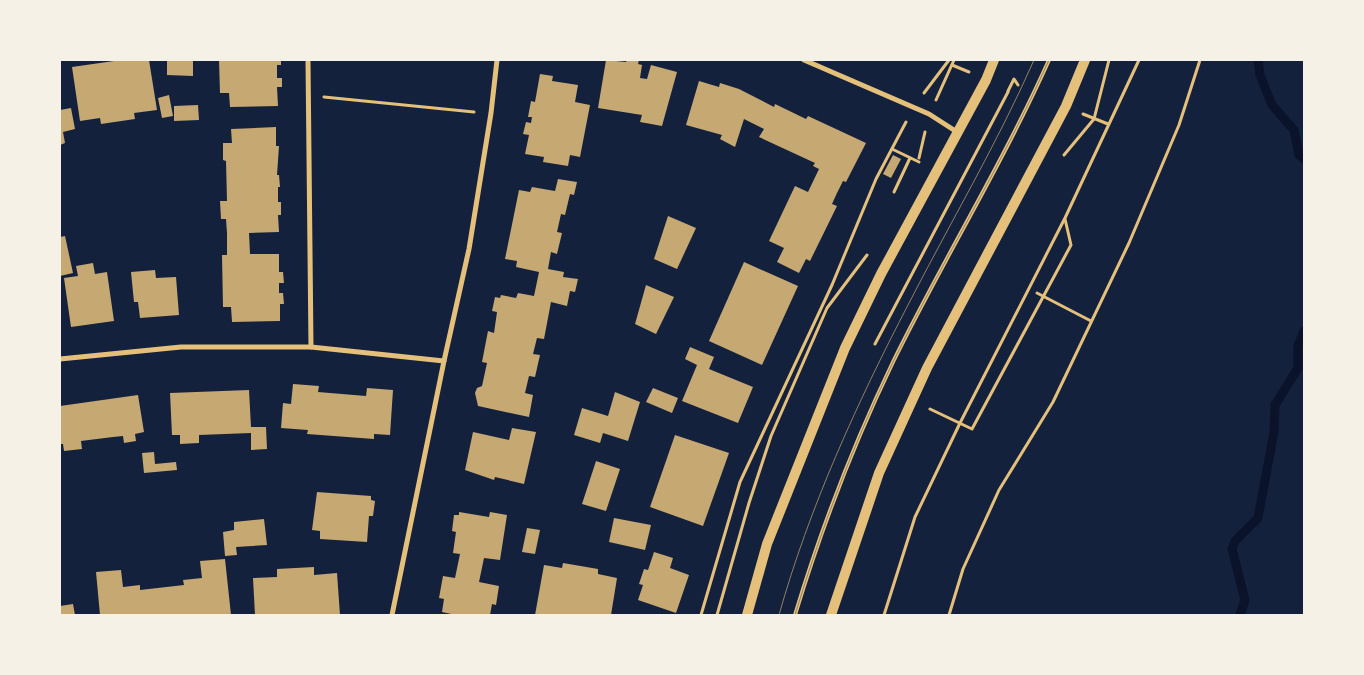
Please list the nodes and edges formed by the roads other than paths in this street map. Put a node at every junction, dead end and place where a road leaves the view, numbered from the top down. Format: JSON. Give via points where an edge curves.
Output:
{"nodes":[{"id":1,"x":308,"y":60,"type":"edge"},
{"id":2,"x":497,"y":60,"type":"edge"},
{"id":3,"x":804,"y":60,"type":"edge"},
{"id":4,"x":994,"y":60,"type":"edge"},
{"id":5,"x":1049,"y":60,"type":"edge"},
{"id":6,"x":1084,"y":60,"type":"edge"},
{"id":7,"x":957,"y":132,"type":"junction"},
{"id":8,"x":311,"y":347,"type":"junction"},
{"id":9,"x":60,"y":360,"type":"edge"},
{"id":10,"x":444,"y":360,"type":"junction"},
{"id":11,"x":392,"y":615,"type":"edge"},
{"id":12,"x":747,"y":615,"type":"edge"},
{"id":13,"x":795,"y":615,"type":"edge"},
{"id":14,"x":831,"y":615,"type":"edge"}],
"edges":[{"from":1,"to":8,"type":"street"},
{"from":2,"to":10,"type":"street","via":[[470,249]]},
{"from":3,"to":7,"type":"street","via":[[914,106]]},
{"from":4,"to":7,"type":"main road"},
{"from":5,"to":13,"type":"lane","via":[[965,229],[893,362],[831,509]]},
{"from":6,"to":14,"type":"main road","via":[[1066,106],[927,368],[879,472]]},
{"from":7,"to":12,"type":"main road","via":[[845,348],[766,544]]},
{"from":8,"to":9,"type":"street","via":[[181,347]]},
{"from":8,"to":10,"type":"street"},
{"from":10,"to":11,"type":"street"}]}
